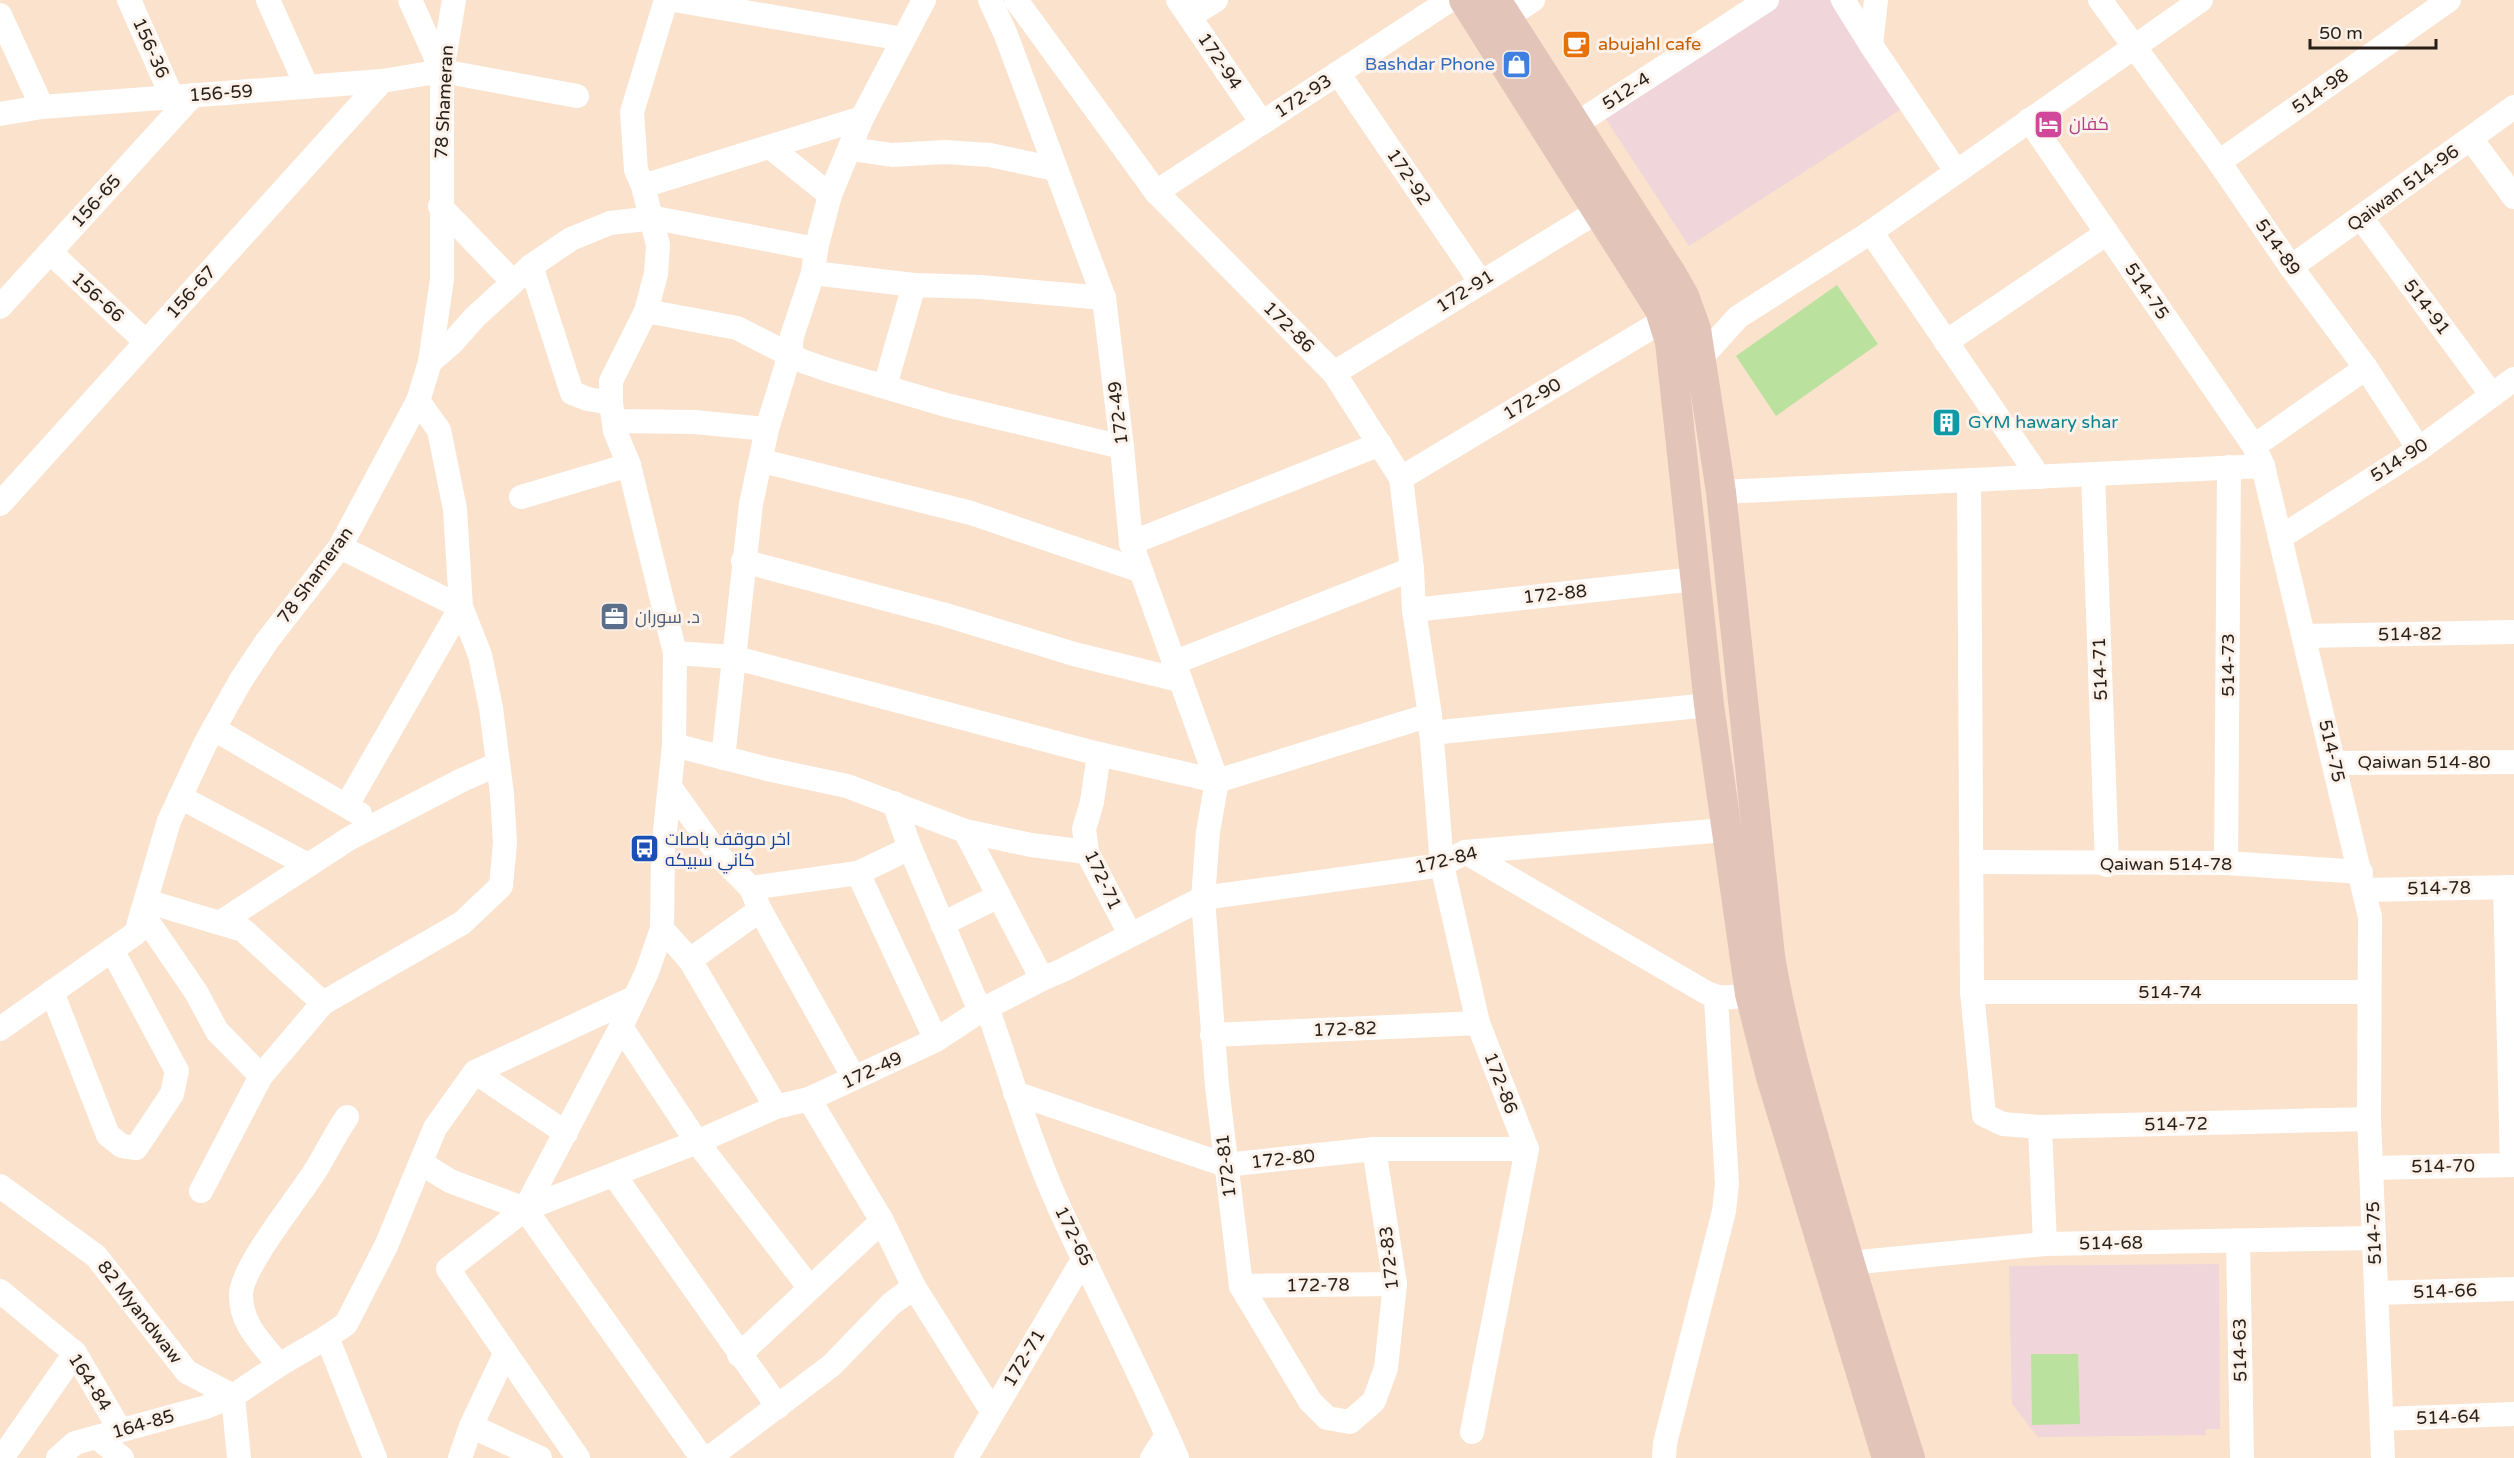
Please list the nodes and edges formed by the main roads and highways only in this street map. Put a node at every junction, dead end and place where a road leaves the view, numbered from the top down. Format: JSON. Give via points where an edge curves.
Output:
{"nodes":[{"id":1,"x":1464,"y":0,"type":"edge"},
{"id":2,"x":1502,"y":9,"type":"edge"},
{"id":3,"x":1728,"y":563,"type":"junction"},
{"id":4,"x":1695,"y":573,"type":"junction"},
{"id":5,"x":1733,"y":610,"type":"junction"},
{"id":6,"x":1700,"y":614,"type":"junction"},
{"id":7,"x":1887,"y":1458,"type":"edge"},
{"id":8,"x":1910,"y":1458,"type":"edge"}],
"edges":[{"from":1,"to":4,"type":"main road","via":[[1660,310],[1670,342]]},
{"from":2,"to":3,"type":"main road","via":[[1684,296],[1699,344],[1722,492]]},
{"from":3,"to":4,"type":"main road"},
{"from":3,"to":5,"type":"main road"},
{"from":4,"to":6,"type":"main road"},
{"from":5,"to":6,"type":"main road"},
{"from":5,"to":8,"type":"main road","via":[[1776,994],[1849,1263]]},
{"from":6,"to":7,"type":"main road","via":[[1708,705],[1750,994],[1774,1088]]}]}
